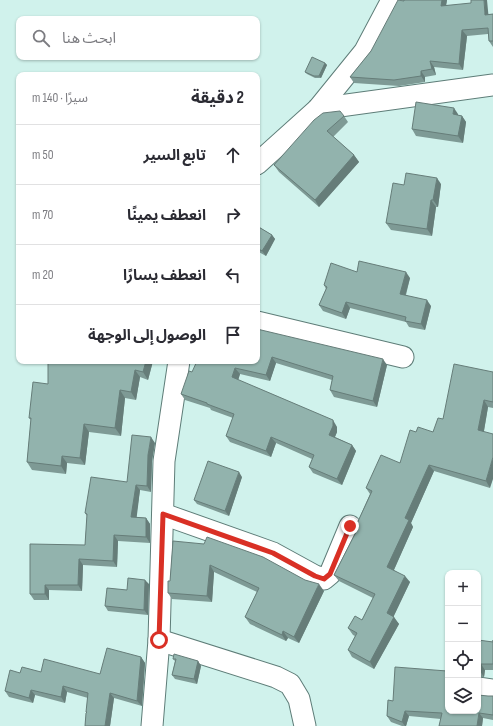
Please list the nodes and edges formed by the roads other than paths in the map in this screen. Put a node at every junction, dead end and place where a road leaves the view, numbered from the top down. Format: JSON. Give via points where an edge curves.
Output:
{"nodes":[{"id":1,"x":392,"y":0,"type":"edge"},
{"id":2,"x":493,"y":85,"type":"edge"},
{"id":3,"x":318,"y":109,"type":"junction"},
{"id":4,"x":260,"y":161,"type":"edge"},
{"id":5,"x":260,"y":323,"type":"edge"},
{"id":6,"x":403,"y":358,"type":"dead end"},
{"id":7,"x":179,"y":364,"type":"edge"},
{"id":8,"x":163,"y":514,"type":"junction"},
{"id":9,"x":350,"y":526,"type":"dead end"},
{"id":10,"x":159,"y":640,"type":"junction"},
{"id":11,"x":481,"y":688,"type":"edge"},
{"id":12,"x":493,"y":690,"type":"edge"},
{"id":13,"x":152,"y":726,"type":"edge"},
{"id":14,"x":305,"y":726,"type":"edge"}],
"edges":[{"from":1,"to":3,"type":"street","via":[[365,51]]},
{"from":2,"to":3,"type":"street"},
{"from":3,"to":4,"type":"street"},
{"from":5,"to":6,"type":"street"},
{"from":7,"to":8,"type":"street","via":[[164,461]]},
{"from":8,"to":9,"type":"street","via":[[273,553],[324,579],[330,574]]},
{"from":8,"to":10,"type":"street"},
{"from":10,"to":13,"type":"street"},
{"from":10,"to":14,"type":"street","via":[[276,677],[290,684],[299,699]]},
{"from":11,"to":12,"type":"street"}]}
